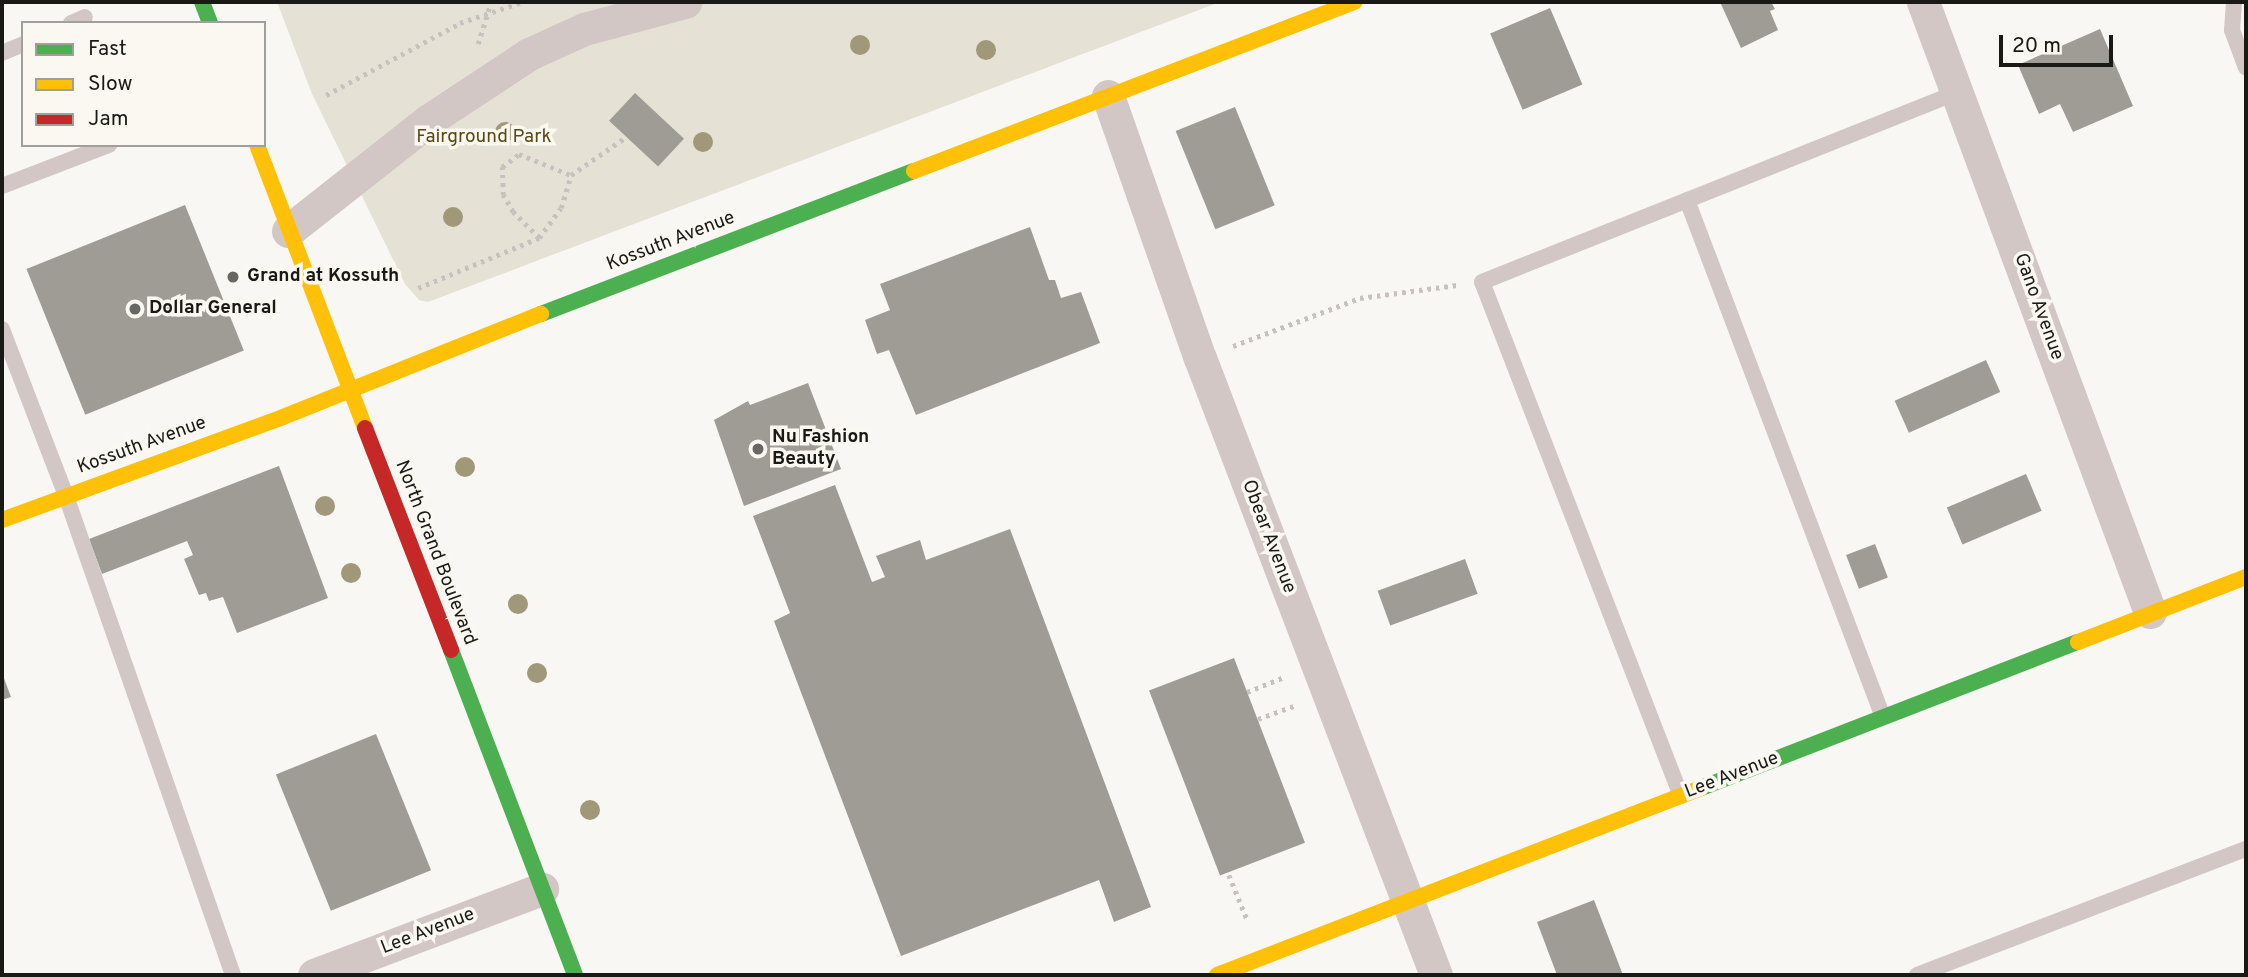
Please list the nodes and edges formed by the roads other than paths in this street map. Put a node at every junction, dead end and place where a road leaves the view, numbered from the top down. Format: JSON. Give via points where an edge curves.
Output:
{"nodes":[{"id":1,"x":202,"y":2,"type":"edge"},
{"id":2,"x":685,"y":2,"type":"edge"},
{"id":3,"x":1355,"y":2,"type":"edge"},
{"id":4,"x":1923,"y":2,"type":"edge"},
{"id":5,"x":2234,"y":2,"type":"edge"},
{"id":6,"x":209,"y":21,"type":"edge"},
{"id":7,"x":21,"y":45,"type":"edge"},
{"id":8,"x":2,"y":53,"type":"edge"},
{"id":9,"x":2246,"y":68,"type":"edge"},
{"id":10,"x":1958,"y":92,"type":"junction"},
{"id":11,"x":1108,"y":96,"type":"junction"},
{"id":12,"x":104,"y":147,"type":"edge"},
{"id":13,"x":258,"y":147,"type":"edge"},
{"id":14,"x":2,"y":186,"type":"edge"},
{"id":15,"x":1687,"y":200,"type":"junction"},
{"id":16,"x":288,"y":231,"type":"junction"},
{"id":17,"x":2,"y":329,"type":"edge"},
{"id":18,"x":350,"y":387,"type":"junction"},
{"id":19,"x":66,"y":496,"type":"junction"},
{"id":20,"x":2,"y":520,"type":"edge"},
{"id":21,"x":2246,"y":578,"type":"edge"},
{"id":22,"x":2150,"y":612,"type":"junction"},
{"id":23,"x":1883,"y":717,"type":"junction"},
{"id":24,"x":1681,"y":796,"type":"junction"},
{"id":25,"x":2246,"y":849,"type":"edge"},
{"id":26,"x":542,"y":889,"type":"junction"},
{"id":27,"x":1408,"y":903,"type":"junction"},
{"id":28,"x":233,"y":975,"type":"edge"},
{"id":29,"x":314,"y":975,"type":"edge"},
{"id":30,"x":575,"y":975,"type":"edge"},
{"id":31,"x":1217,"y":975,"type":"edge"},
{"id":32,"x":1436,"y":975,"type":"edge"},
{"id":33,"x":1917,"y":975,"type":"edge"}],
"edges":[{"from":1,"to":6,"type":"street"},
{"from":2,"to":16,"type":"street","via":[[584,29],[529,54],[429,120]]},
{"from":3,"to":11,"type":"street","name":"Kossuth Avenue"},
{"from":4,"to":10,"type":"street","name":"Gano Avenue"},
{"from":5,"to":9,"type":"lane","via":[[2232,30]]},
{"from":7,"to":8,"type":"lane"},
{"from":10,"to":15,"type":"lane"},
{"from":10,"to":22,"type":"street","name":"Gano Avenue"},
{"from":11,"to":18,"type":"street","name":"Kossuth Avenue"},
{"from":11,"to":27,"type":"street","name":"Obear Avenue","via":[[1200,358]]},
{"from":12,"to":14,"type":"lane"},
{"from":13,"to":16,"type":"street","name":"North Grand Boulevard"},
{"from":15,"to":23,"type":"lane"},
{"from":15,"to":24,"type":"lane","via":[[1482,282]]},
{"from":16,"to":18,"type":"street","name":"North Grand Boulevard"},
{"from":17,"to":19,"type":"lane"},
{"from":18,"to":19,"type":"street","name":"Kossuth Avenue"},
{"from":18,"to":26,"type":"street","name":"North Grand Boulevard"},
{"from":19,"to":20,"type":"street","name":"Kossuth Avenue"},
{"from":19,"to":28,"type":"lane"},
{"from":21,"to":22,"type":"street","name":"Lee Avenue"},
{"from":22,"to":23,"type":"street","name":"Lee Avenue"},
{"from":23,"to":24,"type":"street","name":"Lee Avenue"},
{"from":24,"to":27,"type":"street","name":"Lee Avenue"},
{"from":25,"to":33,"type":"lane"},
{"from":26,"to":29,"type":"street","name":"Lee Avenue"},
{"from":26,"to":30,"type":"street","name":"North Grand Boulevard"},
{"from":27,"to":31,"type":"street","name":"Lee Avenue"},
{"from":27,"to":32,"type":"street","name":"Obear Avenue"}]}
